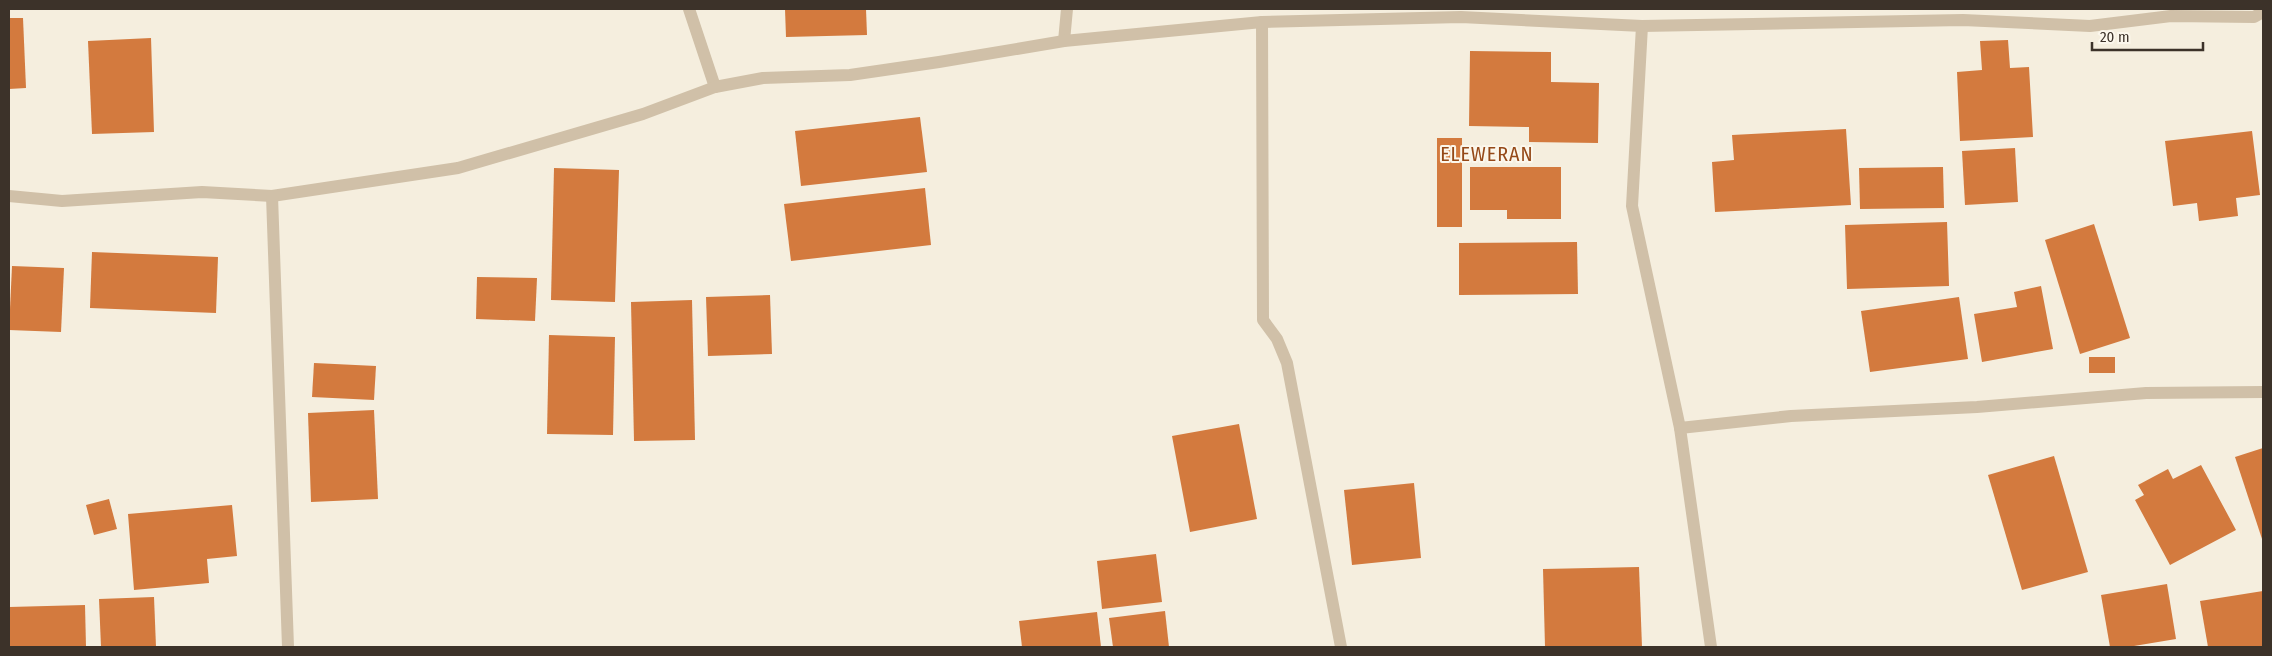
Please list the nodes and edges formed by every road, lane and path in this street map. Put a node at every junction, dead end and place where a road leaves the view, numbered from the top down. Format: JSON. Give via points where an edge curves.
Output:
{"nodes":[{"id":1,"x":689,"y":9,"type":"edge"},
{"id":2,"x":1067,"y":9,"type":"edge"},
{"id":3,"x":2263,"y":12,"type":"edge"},
{"id":4,"x":1262,"y":22,"type":"junction"},
{"id":5,"x":1642,"y":26,"type":"junction"},
{"id":6,"x":1064,"y":41,"type":"junction"},
{"id":7,"x":715,"y":87,"type":"junction"},
{"id":8,"x":9,"y":196,"type":"edge"},
{"id":9,"x":272,"y":196,"type":"junction"},
{"id":10,"x":2263,"y":392,"type":"edge"},
{"id":11,"x":1680,"y":428,"type":"junction"},
{"id":12,"x":288,"y":647,"type":"edge"},
{"id":13,"x":1341,"y":647,"type":"edge"},
{"id":14,"x":1711,"y":647,"type":"edge"}],
"edges":[{"from":1,"to":7,"type":"street"},
{"from":2,"to":6,"type":"street"},
{"from":3,"to":5,"type":"street","via":[[2254,17],[2171,16],[2090,26],[1963,20]]},
{"from":4,"to":5,"type":"street","via":[[1461,17]]},
{"from":4,"to":6,"type":"street"},
{"from":4,"to":13,"type":"street","via":[[1263,320],[1277,339],[1287,363]]},
{"from":5,"to":11,"type":"street","via":[[1632,206]]},
{"from":6,"to":7,"type":"street","via":[[850,75],[763,78]]},
{"from":7,"to":9,"type":"street","via":[[643,114],[458,168]]},
{"from":8,"to":9,"type":"street","via":[[62,201],[202,192]]},
{"from":9,"to":12,"type":"street"},
{"from":10,"to":11,"type":"street","via":[[2146,393],[1791,416]]},
{"from":11,"to":14,"type":"street"}]}
